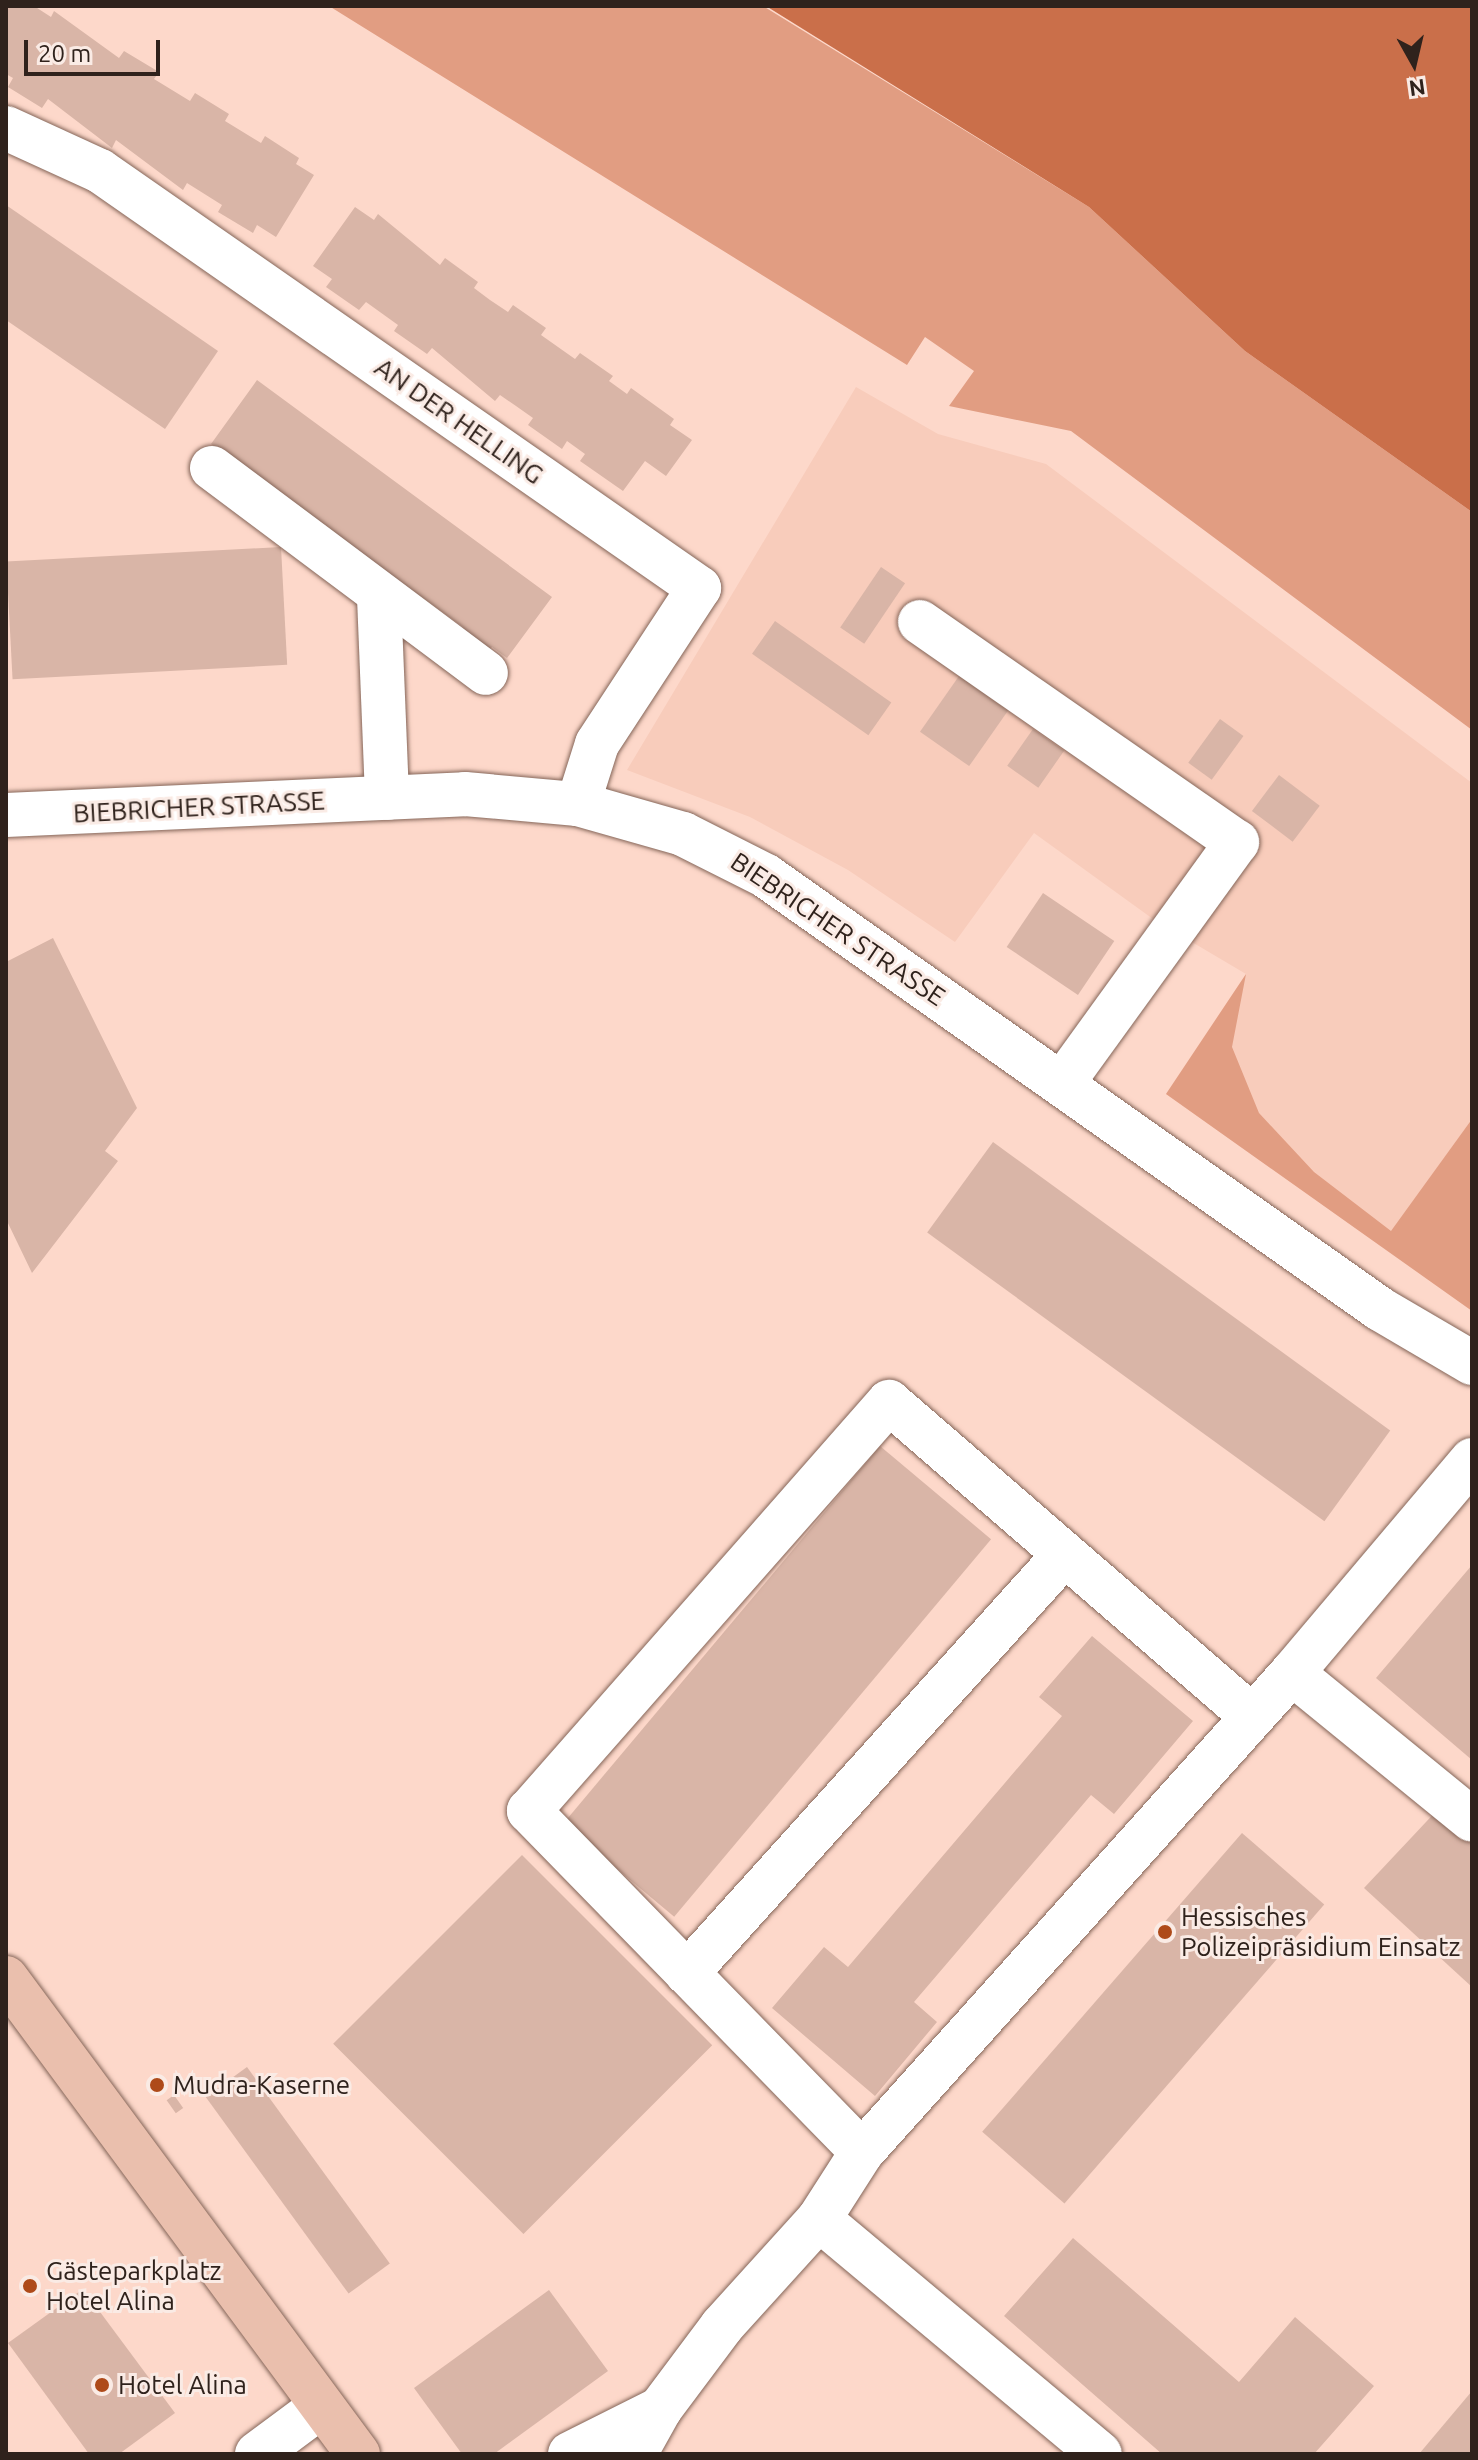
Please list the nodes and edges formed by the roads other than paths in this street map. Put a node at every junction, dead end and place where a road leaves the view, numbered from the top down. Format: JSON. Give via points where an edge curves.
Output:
{"nodes":[{"id":1,"x":6,"y":128,"type":"edge"},
{"id":2,"x":212,"y":468,"type":"dead end"},
{"id":3,"x":379,"y":597,"type":"junction"},
{"id":4,"x":920,"y":622,"type":"dead end"},
{"id":5,"x":486,"y":673,"type":"dead end"},
{"id":6,"x":387,"y":798,"type":"junction"},
{"id":7,"x":578,"y":804,"type":"junction"},
{"id":8,"x":6,"y":815,"type":"edge"},
{"id":9,"x":1063,"y":1082,"type":"junction"},
{"id":10,"x":1472,"y":1363,"type":"edge"},
{"id":11,"x":1472,"y":1460,"type":"edge"},
{"id":12,"x":1065,"y":1554,"type":"junction"},
{"id":13,"x":1292,"y":1673,"type":"junction"},
{"id":14,"x":1250,"y":1715,"type":"junction"},
{"id":15,"x":1472,"y":1820,"type":"edge"},
{"id":16,"x":687,"y":1973,"type":"junction"},
{"id":17,"x":6,"y":1978,"type":"edge"},
{"id":18,"x":862,"y":2152,"type":"junction"},
{"id":19,"x":819,"y":2219,"type":"junction"},
{"id":20,"x":320,"y":2407,"type":"junction"},
{"id":21,"x":660,"y":2409,"type":"junction"},
{"id":22,"x":257,"y":2454,"type":"edge"},
{"id":23,"x":358,"y":2454,"type":"edge"},
{"id":24,"x":570,"y":2454,"type":"edge"},
{"id":25,"x":635,"y":2454,"type":"edge"},
{"id":26,"x":1100,"y":2454,"type":"edge"}],
"edges":[{"from":1,"to":7,"type":"street","name":"AN DER HELLING","via":[[100,171],[699,588],[597,744]]},
{"from":2,"to":3,"type":"street"},
{"from":3,"to":5,"type":"street"},
{"from":3,"to":6,"type":"street"},
{"from":4,"to":9,"type":"street","via":[[1237,842]]},
{"from":6,"to":7,"type":"street","name":"BIEBRICHER STRASSE","via":[[465,794]]},
{"from":6,"to":8,"type":"street","name":"BIEBRICHER STRASSE"},
{"from":7,"to":9,"type":"street","name":"BIEBRICHER STRASSE","via":[[683,834],[766,876]]},
{"from":9,"to":10,"type":"street","name":"BIEBRICHER STRASSE","via":[[1380,1309]]},
{"from":11,"to":13,"type":"street"},
{"from":12,"to":14,"type":"street"},
{"from":12,"to":16,"type":"street"},
{"from":12,"to":16,"type":"street","via":[[889,1402],[529,1811]]},
{"from":13,"to":14,"type":"street"},
{"from":13,"to":15,"type":"street"},
{"from":14,"to":18,"type":"street"},
{"from":16,"to":18,"type":"street"},
{"from":17,"to":20,"type":"main road"},
{"from":18,"to":19,"type":"street"},
{"from":19,"to":21,"type":"street","via":[[722,2326]]},
{"from":19,"to":26,"type":"street"},
{"from":20,"to":22,"type":"street"},
{"from":20,"to":23,"type":"main road"},
{"from":21,"to":24,"type":"street"},
{"from":21,"to":25,"type":"street"}]}
